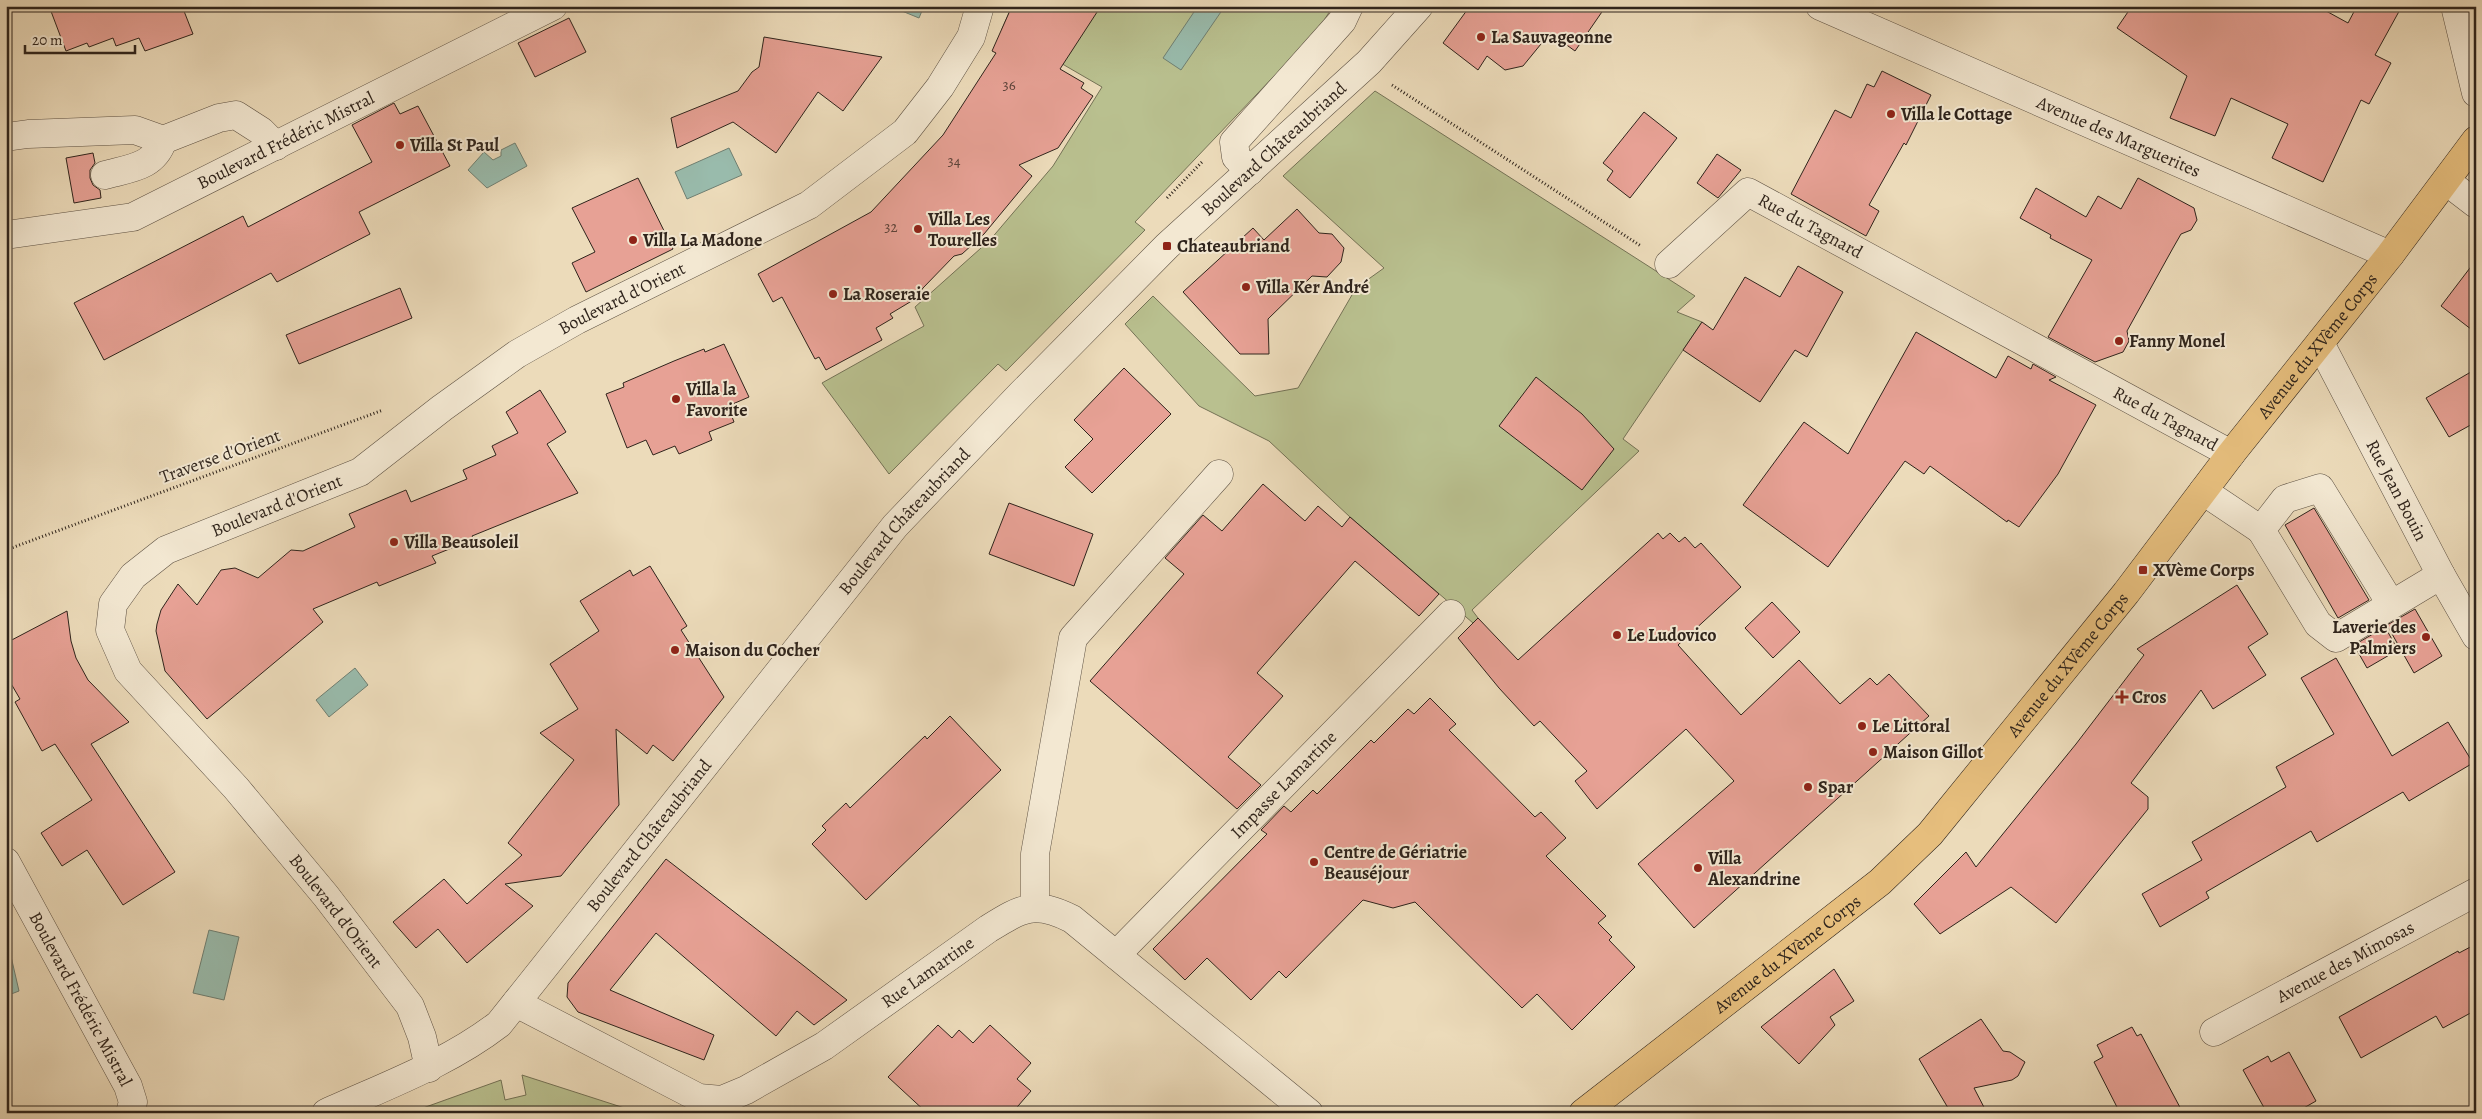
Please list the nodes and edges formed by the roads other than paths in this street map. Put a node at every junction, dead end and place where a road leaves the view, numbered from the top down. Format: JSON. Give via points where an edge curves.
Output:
{"nodes":[{"id":1,"x":553,"y":6,"type":"edge"},
{"id":2,"x":980,"y":6,"type":"edge"},
{"id":3,"x":1349,"y":6,"type":"edge"},
{"id":4,"x":1419,"y":6,"type":"edge"},
{"id":5,"x":1820,"y":6,"type":"edge"},
{"id":6,"x":2456,"y":6,"type":"edge"},
{"id":7,"x":2476,"y":93,"type":"edge"},
{"id":8,"x":6,"y":137,"type":"edge"},
{"id":9,"x":163,"y":140,"type":"junction"},
{"id":10,"x":2476,"y":140,"type":"edge"},
{"id":11,"x":276,"y":146,"type":"junction"},
{"id":12,"x":1250,"y":171,"type":"junction"},
{"id":13,"x":105,"y":174,"type":"dead end"},
{"id":14,"x":2446,"y":181,"type":"junction"},
{"id":15,"x":2476,"y":204,"type":"edge"},
{"id":16,"x":6,"y":235,"type":"edge"},
{"id":17,"x":2390,"y":255,"type":"junction"},
{"id":18,"x":1669,"y":264,"type":"road end"},
{"id":19,"x":2320,"y":343,"type":"junction"},
{"id":20,"x":2231,"y":454,"type":"junction"},
{"id":21,"x":1220,"y":474,"type":"dead end"},
{"id":22,"x":2203,"y":491,"type":"junction"},
{"id":23,"x":2261,"y":530,"type":"junction"},
{"id":24,"x":2441,"y":575,"type":"junction"},
{"id":25,"x":2391,"y":604,"type":"junction"},
{"id":26,"x":1451,"y":614,"type":"dead end"},
{"id":27,"x":2476,"y":636,"type":"edge"},
{"id":28,"x":7,"y":865,"type":"edge"},
{"id":29,"x":2476,"y":892,"type":"edge"},
{"id":30,"x":1035,"y":906,"type":"junction"},
{"id":31,"x":1116,"y":955,"type":"junction"},
{"id":32,"x":516,"y":1003,"type":"junction"},
{"id":33,"x":2214,"y":1032,"type":"dead end"},
{"id":34,"x":429,"y":1068,"type":"junction"},
{"id":35,"x":130,"y":1113,"type":"edge"},
{"id":36,"x":326,"y":1113,"type":"edge"},
{"id":37,"x":1309,"y":1113,"type":"edge"},
{"id":38,"x":1583,"y":1113,"type":"edge"}],
"edges":[{"from":1,"to":11,"type":"street","name":"Boulevard Frédéric Mistral"},
{"from":2,"to":34,"type":"street","name":"Boulevard d'Orient","via":[[972,38],[905,132],[809,205],[577,320],[517,354],[360,472],[166,550],[134,576],[113,604],[110,630],[128,672],[236,788],[332,904],[410,1006]]},
{"from":3,"to":12,"type":"street","via":[[1342,21],[1234,142],[1236,157]]},
{"from":4,"to":12,"type":"street","name":"Boulevard Châteaubriand","via":[[1369,62]]},
{"from":5,"to":17,"type":"street","name":"Avenue des Marguerites"},
{"from":6,"to":7,"type":"street"},
{"from":8,"to":9,"type":"street","via":[[135,130]]},
{"from":9,"to":11,"type":"street","via":[[219,118],[236,115],[261,131]]},
{"from":9,"to":13,"type":"street","via":[[158,154],[140,166]]},
{"from":10,"to":14,"type":"main road","name":"Avenue du XVème Corps"},
{"from":11,"to":16,"type":"street","name":"Boulevard Frédéric Mistral","via":[[134,217]]},
{"from":12,"to":32,"type":"street","name":"Boulevard Châteaubriand","via":[[1167,246],[895,526]]},
{"from":14,"to":15,"type":"street"},
{"from":14,"to":17,"type":"main road","name":"Avenue du XVème Corps"},
{"from":17,"to":19,"type":"main road","name":"Avenue du XVème Corps"},
{"from":18,"to":20,"type":"street","name":"Rue du Tagnard","via":[[1748,192]]},
{"from":19,"to":20,"type":"main road","name":"Avenue du XVème Corps"},
{"from":19,"to":24,"type":"street","name":"Rue Jean Bouin"},
{"from":20,"to":22,"type":"main road","name":"Avenue du XVème Corps"},
{"from":21,"to":30,"type":"street","via":[[1073,638],[1035,854]]},
{"from":22,"to":23,"type":"street"},
{"from":22,"to":38,"type":"main road","name":"Avenue du XVème Corps","via":[[2120,600],[1930,834],[1880,882]]},
{"from":23,"to":25,"type":"street","via":[[2318,624],[2336,638]]},
{"from":23,"to":25,"type":"street","via":[[2285,499],[2320,488]]},
{"from":24,"to":25,"type":"street"},
{"from":24,"to":27,"type":"street","name":"Rue Jean Bouin"},
{"from":26,"to":31,"type":"street","name":"Impasse Lamartine"},
{"from":28,"to":35,"type":"street","name":"Boulevard Frédéric Mistral","via":[[128,1086],[133,1102]]},
{"from":29,"to":33,"type":"street","name":"Avenue des Mimosas"},
{"from":30,"to":31,"type":"street","via":[[1055,910],[1072,919]]},
{"from":30,"to":32,"type":"street","name":"Rue Lamartine","via":[[988,929],[824,1046],[722,1100],[699,1098]]},
{"from":31,"to":37,"type":"street"},
{"from":32,"to":34,"type":"street","name":"Boulevard Châteaubriand","via":[[499,1024],[476,1042]]},
{"from":34,"to":36,"type":"street"}]}
